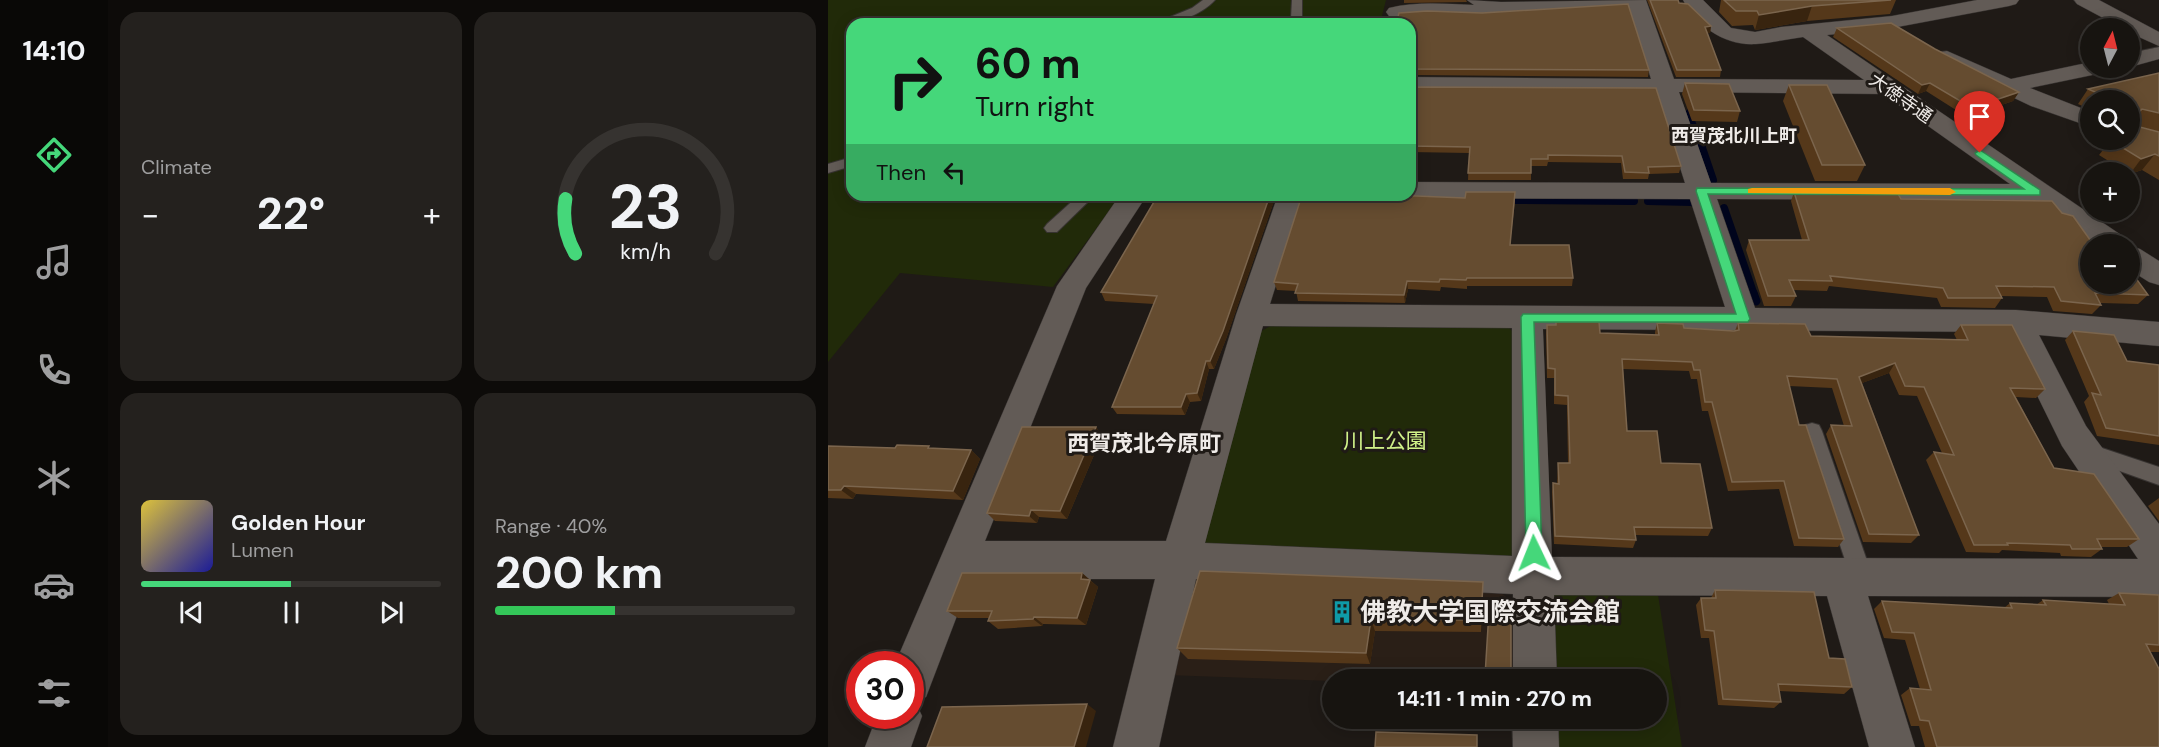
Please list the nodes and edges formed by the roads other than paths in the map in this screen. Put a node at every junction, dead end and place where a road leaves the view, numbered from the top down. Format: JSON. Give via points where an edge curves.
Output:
{"nodes":[{"id":1,"x":1210,"y":0,"type":"edge"},
{"id":2,"x":1297,"y":0,"type":"edge"},
{"id":3,"x":1477,"y":0,"type":"edge"},
{"id":4,"x":1693,"y":0,"type":"edge"},
{"id":5,"x":2009,"y":0,"type":"edge"},
{"id":6,"x":2085,"y":0,"type":"edge"},
{"id":7,"x":1637,"y":1,"type":"edge"},
{"id":8,"x":1499,"y":8,"type":"junction"},
{"id":9,"x":1393,"y":12,"type":"edge"},
{"id":10,"x":1175,"y":18,"type":"edge"},
{"id":11,"x":1296,"y":18,"type":"edge"},
{"id":12,"x":1892,"y":22,"type":"junction"},
{"id":13,"x":1808,"y":32,"type":"junction"},
{"id":14,"x":1911,"y":36,"type":"edge"},
{"id":15,"x":2159,"y":40,"type":"edge"},
{"id":16,"x":1931,"y":48,"type":"edge"},
{"id":17,"x":2159,"y":53,"type":"edge"},
{"id":18,"x":2140,"y":58,"type":"edge"},
{"id":19,"x":2080,"y":71,"type":"edge"},
{"id":20,"x":1416,"y":84,"type":"edge"},
{"id":21,"x":1666,"y":86,"type":"junction"},
{"id":22,"x":2009,"y":86,"type":"junction"},
{"id":23,"x":1885,"y":87,"type":"junction"},
{"id":24,"x":2080,"y":116,"type":"edge"},
{"id":25,"x":846,"y":163,"type":"edge"},
{"id":26,"x":828,"y":169,"type":"edge"},
{"id":27,"x":1416,"y":190,"type":"edge"},
{"id":28,"x":1701,"y":191,"type":"junction"},
{"id":29,"x":2037,"y":192,"type":"junction"},
{"id":30,"x":1081,"y":201,"type":"edge"},
{"id":31,"x":1130,"y":201,"type":"edge"},
{"id":32,"x":1290,"y":201,"type":"edge"},
{"id":33,"x":1052,"y":228,"type":"dead end"},
{"id":34,"x":2099,"y":234,"type":"edge"},
{"id":35,"x":2140,"y":263,"type":"edge"},
{"id":36,"x":2159,"y":275,"type":"edge"},
{"id":37,"x":1251,"y":315,"type":"junction"},
{"id":38,"x":1527,"y":317,"type":"junction"},
{"id":39,"x":1744,"y":319,"type":"junction"},
{"id":40,"x":2016,"y":321,"type":"junction"},
{"id":41,"x":2159,"y":334,"type":"edge"},
{"id":42,"x":1812,"y":430,"type":"dead end"},
{"id":43,"x":2084,"y":451,"type":"junction"},
{"id":44,"x":2159,"y":476,"type":"edge"},
{"id":45,"x":2159,"y":556,"type":"edge"},
{"id":46,"x":957,"y":560,"type":"junction"},
{"id":47,"x":1180,"y":560,"type":"junction"},
{"id":48,"x":1534,"y":576,"type":"junction"},
{"id":49,"x":1852,"y":578,"type":"junction"},
{"id":50,"x":2159,"y":578,"type":"edge"},
{"id":51,"x":922,"y":651,"type":"edge"},
{"id":52,"x":1535,"y":669,"type":"edge"},
{"id":53,"x":894,"y":729,"type":"edge"},
{"id":54,"x":1535,"y":729,"type":"edge"},
{"id":55,"x":888,"y":747,"type":"edge"},
{"id":56,"x":1136,"y":747,"type":"edge"},
{"id":57,"x":1536,"y":747,"type":"edge"},
{"id":58,"x":1892,"y":747,"type":"edge"}],
"edges":[{"from":1,"to":10,"type":"lane"},
{"from":2,"to":11,"type":"lane"},
{"from":3,"to":8,"type":"street"},
{"from":4,"to":13,"type":"street","via":[[1725,33],[1755,38]]},
{"from":5,"to":12,"type":"street"},
{"from":6,"to":15,"type":"street"},
{"from":7,"to":8,"type":"street"},
{"from":7,"to":21,"type":"street"},
{"from":8,"to":9,"type":"street","via":[[1484,12]]},
{"from":12,"to":13,"type":"street"},
{"from":12,"to":14,"type":"street"},
{"from":13,"to":23,"type":"street","name":"大徳寺通"},
{"from":16,"to":22,"type":"street"},
{"from":17,"to":18,"type":"street"},
{"from":19,"to":22,"type":"street"},
{"from":20,"to":21,"type":"street"},
{"from":21,"to":23,"type":"street"},
{"from":21,"to":28,"type":"street"},
{"from":22,"to":24,"type":"street"},
{"from":23,"to":29,"type":"street","name":"大徳寺通"},
{"from":25,"to":26,"type":"lane"},
{"from":27,"to":28,"type":"street"},
{"from":28,"to":29,"type":"street"},
{"from":28,"to":39,"type":"street"},
{"from":29,"to":34,"type":"street","name":"大徳寺通"},
{"from":30,"to":33,"type":"lane"},
{"from":31,"to":46,"type":"street","via":[[1072,286]]},
{"from":32,"to":37,"type":"street"},
{"from":35,"to":36,"type":"street"},
{"from":37,"to":38,"type":"street"},
{"from":37,"to":47,"type":"street"},
{"from":38,"to":39,"type":"street"},
{"from":38,"to":48,"type":"street"},
{"from":39,"to":40,"type":"street"},
{"from":40,"to":41,"type":"street"},
{"from":40,"to":43,"type":"street"},
{"from":42,"to":49,"type":"lane"},
{"from":43,"to":44,"type":"lane"},
{"from":43,"to":45,"type":"street"},
{"from":46,"to":47,"type":"street"},
{"from":46,"to":51,"type":"street"},
{"from":47,"to":48,"type":"street"},
{"from":47,"to":56,"type":"street"},
{"from":48,"to":49,"type":"street"},
{"from":48,"to":52,"type":"street"},
{"from":49,"to":50,"type":"street"},
{"from":49,"to":58,"type":"street"},
{"from":53,"to":55,"type":"street"},
{"from":54,"to":57,"type":"street"}]}
